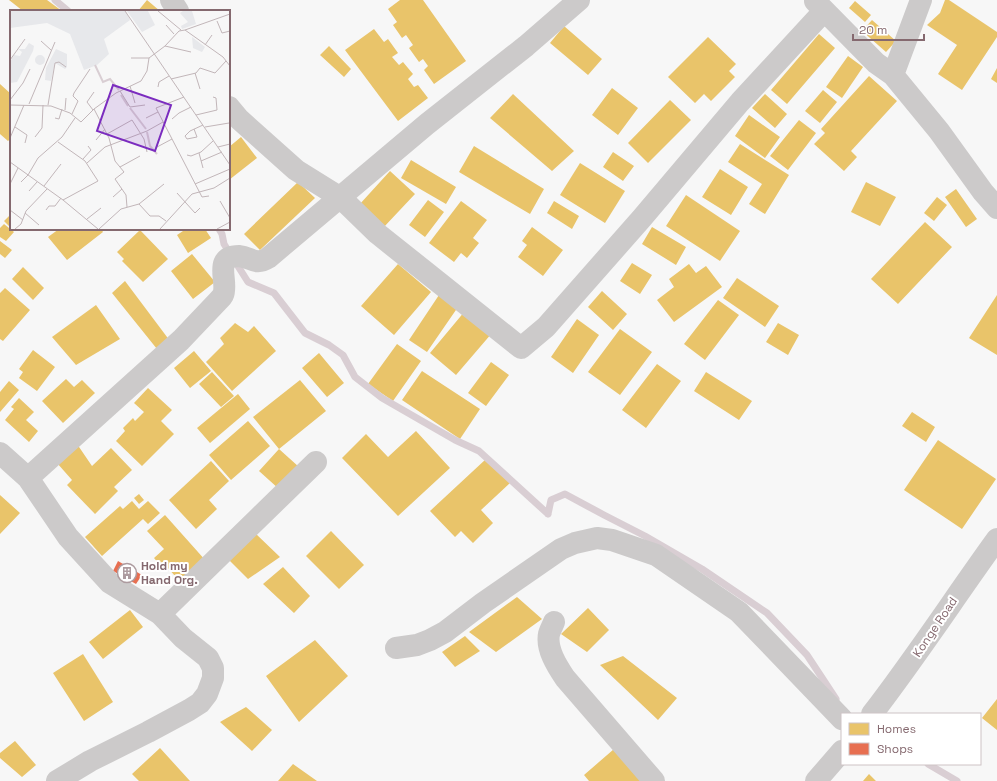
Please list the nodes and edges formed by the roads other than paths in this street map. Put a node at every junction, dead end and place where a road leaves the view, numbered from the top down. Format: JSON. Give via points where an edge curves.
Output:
{"nodes":[{"id":1,"x":171,"y":0,"type":"edge"},
{"id":2,"x":579,"y":0,"type":"edge"},
{"id":3,"x":921,"y":0,"type":"edge"},
{"id":4,"x":819,"y":6,"type":"edge"},
{"id":5,"x":177,"y":10,"type":"edge"},
{"id":6,"x":892,"y":75,"type":"junction"},
{"id":7,"x":230,"y":108,"type":"edge"},
{"id":8,"x":341,"y":198,"type":"junction"},
{"id":9,"x":997,"y":208,"type":"edge"},
{"id":10,"x":0,"y":453,"type":"edge"},
{"id":11,"x":316,"y":462,"type":"dead end"},
{"id":12,"x":28,"y":478,"type":"junction"},
{"id":13,"x":997,"y":538,"type":"edge"},
{"id":14,"x":160,"y":614,"type":"junction"},
{"id":15,"x":554,"y":622,"type":"dead end"},
{"id":16,"x":396,"y":648,"type":"dead end"},
{"id":17,"x":873,"y":713,"type":"edge"},
{"id":18,"x":841,"y":718,"type":"edge"},
{"id":19,"x":841,"y":752,"type":"edge"},
{"id":20,"x":57,"y":781,"type":"edge"},
{"id":21,"x":654,"y":781,"type":"edge"},
{"id":22,"x":816,"y":781,"type":"edge"}],
"edges":[{"from":1,"to":5,"type":"street"},
{"from":2,"to":8,"type":"street"},
{"from":3,"to":6,"type":"street"},
{"from":4,"to":6,"type":"street","via":[[876,63]]},
{"from":4,"to":8,"type":"street","via":[[642,218],[546,327],[521,348],[378,234]]},
{"from":6,"to":9,"type":"street","via":[[939,131]]},
{"from":7,"to":8,"type":"street","via":[[296,170]]},
{"from":8,"to":12,"type":"street","via":[[262,262],[255,262],[242,256],[232,256],[225,261],[223,295],[219,300],[180,340]]},
{"from":10,"to":12,"type":"street"},
{"from":11,"to":14,"type":"street"},
{"from":12,"to":14,"type":"street","via":[[68,537],[110,583]]},
{"from":13,"to":17,"type":"street","name":"Konge Road","via":[[903,675]]},
{"from":14,"to":20,"type":"street","via":[[183,638],[208,658],[213,668],[213,678],[208,694],[189,710]]},
{"from":15,"to":21,"type":"street","via":[[549,633],[550,647],[556,664],[565,678]]},
{"from":16,"to":18,"type":"street","via":[[417,645],[445,632],[561,549],[597,538],[612,540],[656,555],[739,612]]},
{"from":19,"to":22,"type":"street"}]}
